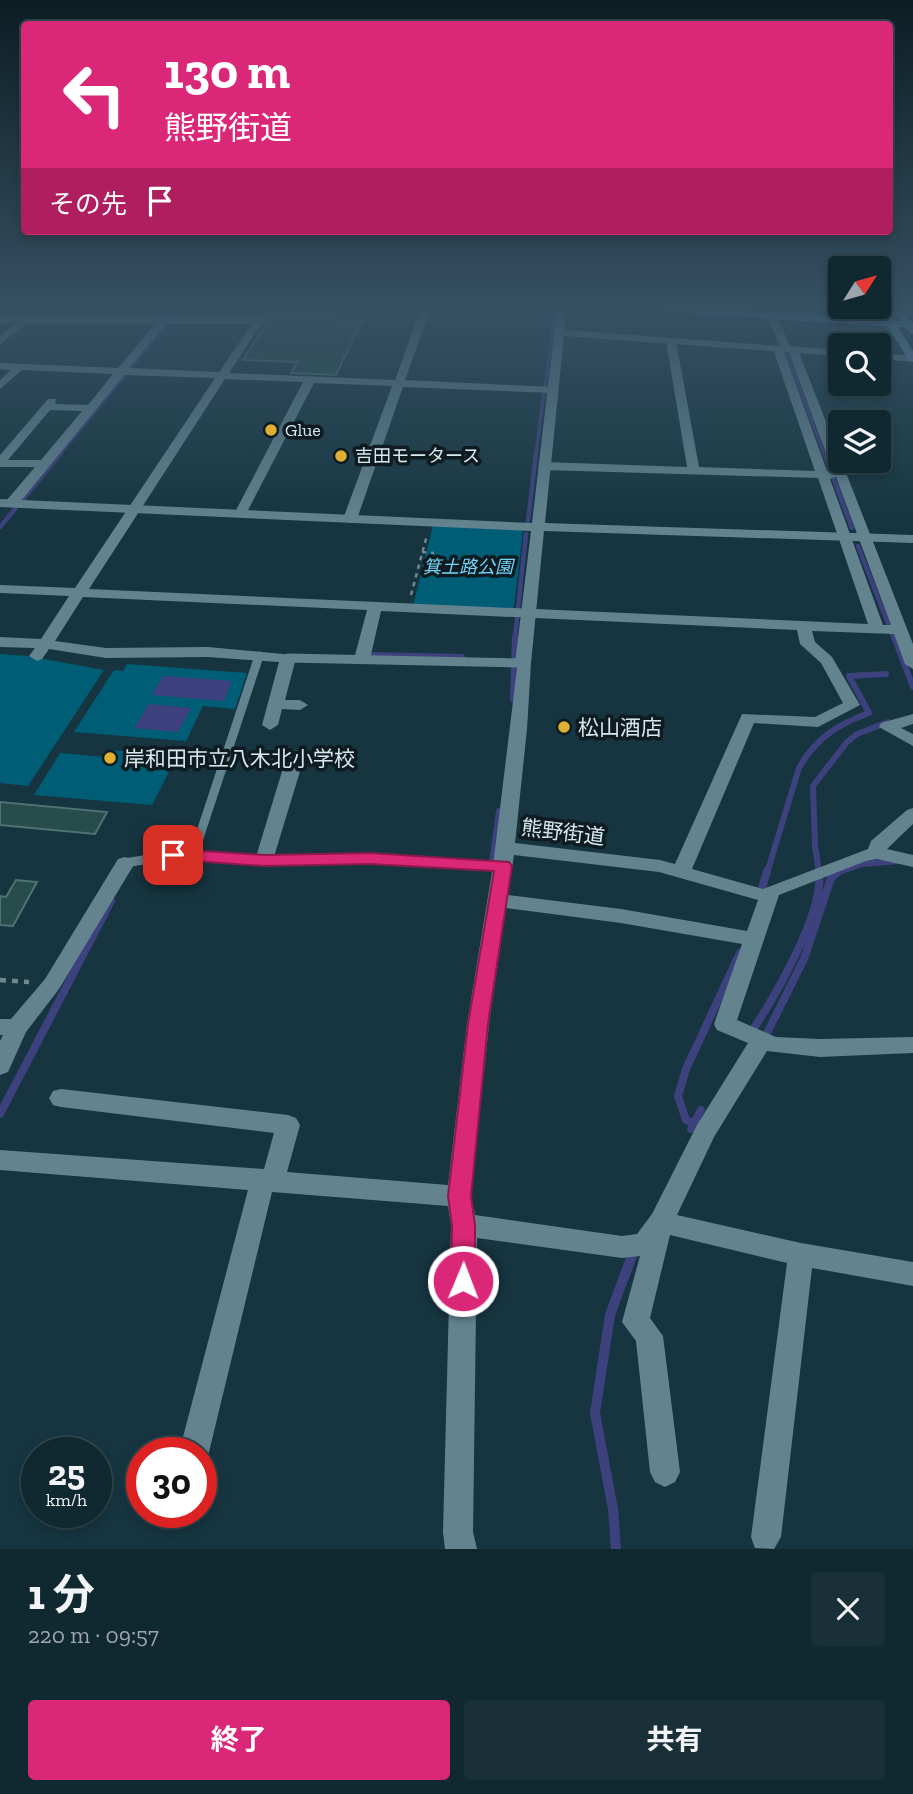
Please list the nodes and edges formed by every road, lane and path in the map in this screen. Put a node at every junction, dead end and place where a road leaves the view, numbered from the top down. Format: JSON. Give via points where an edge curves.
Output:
{"nodes":[{"id":1,"x":114,"y":380,"type":"edge"},
{"id":2,"x":219,"y":380,"type":"edge"},
{"id":3,"x":310,"y":380,"type":"edge"},
{"id":4,"x":316,"y":380,"type":"edge"},
{"id":5,"x":398,"y":380,"type":"edge"},
{"id":6,"x":554,"y":380,"type":"edge"},
{"id":7,"x":678,"y":380,"type":"edge"},
{"id":8,"x":797,"y":380,"type":"edge"},
{"id":9,"x":397,"y":384,"type":"junction"},
{"id":10,"x":553,"y":390,"type":"junction"},
{"id":11,"x":91,"y":408,"type":"junction"},
{"id":12,"x":0,"y":463,"type":"edge"},
{"id":13,"x":44,"y":464,"type":"junction"},
{"id":14,"x":544,"y":466,"type":"junction"},
{"id":15,"x":694,"y":471,"type":"junction"},
{"id":16,"x":832,"y":475,"type":"junction"},
{"id":17,"x":6,"y":504,"type":"edge"},
{"id":18,"x":134,"y":509,"type":"junction"},
{"id":19,"x":240,"y":514,"type":"junction"},
{"id":20,"x":350,"y":519,"type":"junction"},
{"id":21,"x":430,"y":523,"type":"junction"},
{"id":22,"x":538,"y":527,"type":"junction"},
{"id":23,"x":844,"y":537,"type":"junction"},
{"id":24,"x":864,"y":537,"type":"junction"},
{"id":25,"x":913,"y":539,"type":"edge"},
{"id":26,"x":422,"y":552,"type":"junction"},
{"id":27,"x":434,"y":553,"type":"dead end"},
{"id":28,"x":0,"y":589,"type":"edge"},
{"id":29,"x":79,"y":592,"type":"junction"},
{"id":30,"x":375,"y":606,"type":"junction"},
{"id":31,"x":408,"y":607,"type":"junction"},
{"id":32,"x":528,"y":613,"type":"junction"},
{"id":33,"x":804,"y":626,"type":"junction"},
{"id":34,"x":888,"y":630,"type":"junction"},
{"id":35,"x":0,"y":642,"type":"edge"},
{"id":36,"x":41,"y":650,"type":"junction"},
{"id":37,"x":259,"y":656,"type":"junction"},
{"id":38,"x":288,"y":658,"type":"junction"},
{"id":39,"x":362,"y":659,"type":"junction"},
{"id":40,"x":523,"y":663,"type":"junction"},
{"id":41,"x":913,"y":664,"type":"edge"},
{"id":42,"x":275,"y":704,"type":"junction"},
{"id":43,"x":300,"y":705,"type":"dead end"},
{"id":44,"x":913,"y":719,"type":"edge"},
{"id":45,"x":270,"y":725,"type":"dead end"},
{"id":46,"x":913,"y":741,"type":"edge"},
{"id":47,"x":296,"y":755,"type":"dead end"},
{"id":48,"x":913,"y":814,"type":"edge"},
{"id":49,"x":877,"y":853,"type":"junction"},
{"id":50,"x":193,"y":856,"type":"junction"},
{"id":51,"x":504,"y":857,"type":"junction"},
{"id":52,"x":264,"y":860,"type":"junction"},
{"id":53,"x":913,"y":860,"type":"edge"},
{"id":54,"x":125,"y":863,"type":"joint"},
{"id":55,"x":681,"y":871,"type":"junction"},
{"id":56,"x":769,"y":897,"type":"junction"},
{"id":57,"x":497,"y":900,"type":"junction"},
{"id":58,"x":755,"y":939,"type":"junction"},
{"id":59,"x":9,"y":1028,"type":"edge"},
{"id":60,"x":754,"y":1037,"type":"junction"},
{"id":61,"x":913,"y":1045,"type":"edge"},
{"id":62,"x":0,"y":1066,"type":"edge"},
{"id":63,"x":61,"y":1098,"type":"dead end"},
{"id":64,"x":0,"y":1160,"type":"edge"},
{"id":65,"x":268,"y":1180,"type":"junction"},
{"id":66,"x":459,"y":1196,"type":"junction"},
{"id":67,"x":661,"y":1222,"type":"junction"},
{"id":68,"x":464,"y":1225,"type":"junction"},
{"id":69,"x":801,"y":1255,"type":"junction"},
{"id":70,"x":913,"y":1274,"type":"edge"},
{"id":71,"x":198,"y":1437,"type":"edge"},
{"id":72,"x":665,"y":1472,"type":"dead end"},
{"id":73,"x":766,"y":1537,"type":"dead end"},
{"id":74,"x":461,"y":1549,"type":"edge"}],
"edges":[{"from":1,"to":11,"type":"street"},
{"from":2,"to":18,"type":"street"},
{"from":3,"to":19,"type":"street"},
{"from":4,"to":9,"type":"street"},
{"from":5,"to":9,"type":"street"},
{"from":6,"to":10,"type":"street"},
{"from":7,"to":15,"type":"street"},
{"from":8,"to":16,"type":"street"},
{"from":9,"to":10,"type":"street"},
{"from":9,"to":20,"type":"street"},
{"from":10,"to":14,"type":"street"},
{"from":11,"to":12,"type":"street","via":[[49,404]]},
{"from":11,"to":13,"type":"street"},
{"from":12,"to":13,"type":"street"},
{"from":13,"to":17,"type":"street"},
{"from":14,"to":15,"type":"street"},
{"from":14,"to":22,"type":"street"},
{"from":15,"to":16,"type":"street"},
{"from":16,"to":23,"type":"street"},
{"from":16,"to":24,"type":"street"},
{"from":17,"to":18,"type":"street"},
{"from":18,"to":19,"type":"street"},
{"from":18,"to":29,"type":"street"},
{"from":19,"to":20,"type":"street"},
{"from":20,"to":21,"type":"street"},
{"from":21,"to":22,"type":"street"},
{"from":21,"to":26,"type":"path"},
{"from":22,"to":23,"type":"street"},
{"from":22,"to":32,"type":"street"},
{"from":23,"to":24,"type":"street"},
{"from":23,"to":34,"type":"street"},
{"from":24,"to":25,"type":"street"},
{"from":24,"to":34,"type":"street"},
{"from":26,"to":27,"type":"path"},
{"from":26,"to":31,"type":"path"},
{"from":28,"to":29,"type":"street"},
{"from":29,"to":30,"type":"street"},
{"from":29,"to":36,"type":"street"},
{"from":30,"to":31,"type":"street"},
{"from":30,"to":39,"type":"street"},
{"from":31,"to":32,"type":"street"},
{"from":32,"to":33,"type":"street"},
{"from":32,"to":40,"type":"street"},
{"from":33,"to":34,"type":"street"},
{"from":33,"to":55,"type":"street","via":[[808,644],[827,660],[852,705],[818,722],[748,718]]},
{"from":34,"to":41,"type":"street"},
{"from":35,"to":36,"type":"street"},
{"from":36,"to":37,"type":"street"},
{"from":37,"to":38,"type":"street"},
{"from":37,"to":50,"type":"lane"},
{"from":38,"to":39,"type":"lane"},
{"from":38,"to":42,"type":"street"},
{"from":39,"to":40,"type":"lane"},
{"from":40,"to":51,"type":"street"},
{"from":42,"to":43,"type":"street"},
{"from":42,"to":45,"type":"street"},
{"from":44,"to":46,"type":"street","via":[[887,727]]},
{"from":47,"to":52,"type":"street"},
{"from":48,"to":49,"type":"street","via":[[878,845]]},
{"from":49,"to":53,"type":"street"},
{"from":49,"to":56,"type":"street","via":[[771,891]]},
{"from":50,"to":52,"type":"lane","name":"熊野街道"},
{"from":50,"to":54,"type":"lane","name":"熊野街道"},
{"from":51,"to":52,"type":"lane","name":"熊野街道"},
{"from":51,"to":55,"type":"street","name":"熊野街道"},
{"from":51,"to":57,"type":"street"},
{"from":54,"to":59,"type":"street","via":[[52,984]]},
{"from":55,"to":56,"type":"street","name":"熊野街道"},
{"from":56,"to":58,"type":"street"},
{"from":57,"to":58,"type":"street"},
{"from":57,"to":66,"type":"street"},
{"from":58,"to":60,"type":"street","via":[[725,1024]]},
{"from":59,"to":62,"type":"street"},
{"from":60,"to":61,"type":"street","via":[[774,1045],[820,1048]]},
{"from":60,"to":67,"type":"street"},
{"from":63,"to":65,"type":"street","via":[[288,1125]]},
{"from":64,"to":65,"type":"street"},
{"from":65,"to":66,"type":"street"},
{"from":65,"to":71,"type":"street"},
{"from":66,"to":68,"type":"street"},
{"from":67,"to":68,"type":"street","via":[[633,1246]]},
{"from":67,"to":69,"type":"street"},
{"from":67,"to":72,"type":"street","via":[[636,1322],[649,1336]]},
{"from":68,"to":74,"type":"street"},
{"from":69,"to":70,"type":"street"},
{"from":69,"to":73,"type":"street"}]}
